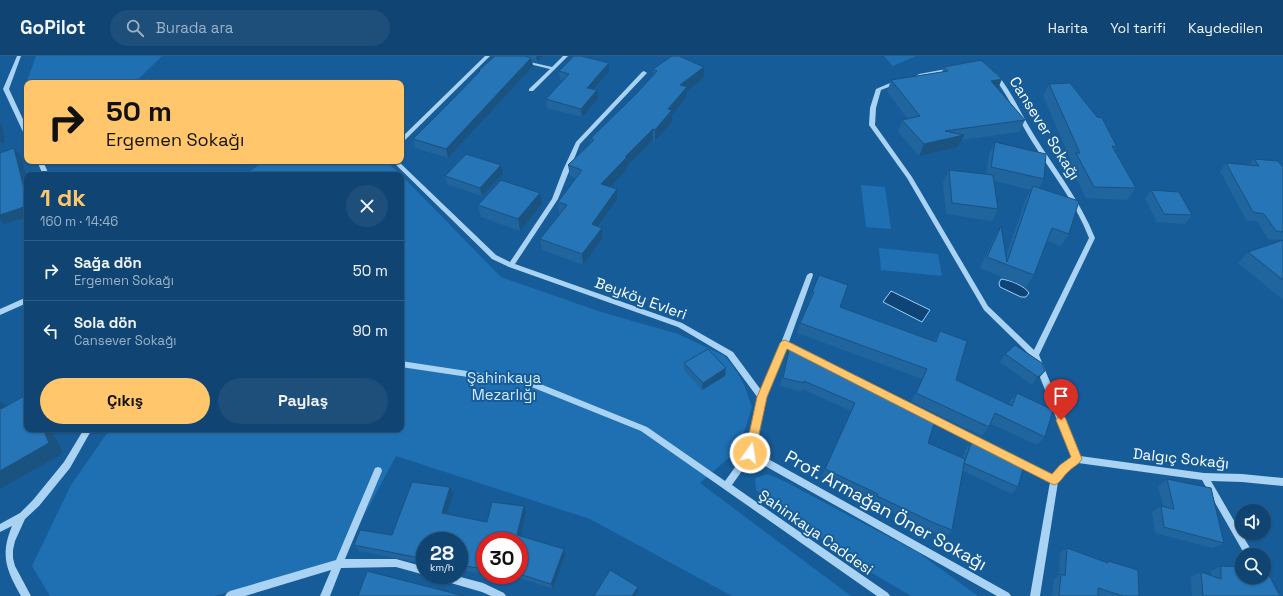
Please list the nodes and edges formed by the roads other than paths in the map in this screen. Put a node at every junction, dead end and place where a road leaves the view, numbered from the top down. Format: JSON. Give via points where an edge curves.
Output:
{"nodes":[{"id":1,"x":19,"y":56,"type":"edge"},
{"id":2,"x":488,"y":56,"type":"edge"},
{"id":3,"x":566,"y":56,"type":"edge"},
{"id":4,"x":517,"y":60,"type":"edge"},
{"id":5,"x":552,"y":68,"type":"junction"},
{"id":6,"x":988,"y":68,"type":"edge"},
{"id":7,"x":957,"y":69,"type":"edge"},
{"id":8,"x":644,"y":73,"type":"dead end"},
{"id":9,"x":912,"y":77,"type":"edge"},
{"id":10,"x":904,"y":79,"type":"edge"},
{"id":11,"x":6,"y":89,"type":"junction"},
{"id":12,"x":531,"y":90,"type":"dead end"},
{"id":13,"x":0,"y":94,"type":"edge"},
{"id":14,"x":24,"y":128,"type":"edge"},
{"id":15,"x":404,"y":138,"type":"edge"},
{"id":16,"x":398,"y":164,"type":"edge"},
{"id":17,"x":511,"y":265,"type":"junction"},
{"id":18,"x":810,"y":275,"type":"dead end"},
{"id":19,"x":24,"y":301,"type":"edge"},
{"id":20,"x":0,"y":312,"type":"edge"},
{"id":21,"x":785,"y":343,"type":"junction"},
{"id":22,"x":1035,"y":355,"type":"junction"},
{"id":23,"x":404,"y":364,"type":"edge"},
{"id":24,"x":832,"y":368,"type":"edge"},
{"id":25,"x":762,"y":397,"type":"junction"},
{"id":26,"x":921,"y":412,"type":"edge"},
{"id":27,"x":86,"y":432,"type":"edge"},
{"id":28,"x":750,"y":453,"type":"junction"},
{"id":29,"x":1077,"y":459,"type":"junction"},
{"id":30,"x":378,"y":471,"type":"dead end"},
{"id":31,"x":1204,"y":477,"type":"junction"},
{"id":32,"x":1054,"y":480,"type":"junction"},
{"id":33,"x":1283,"y":482,"type":"edge"},
{"id":34,"x":726,"y":486,"type":"junction"},
{"id":35,"x":23,"y":516,"type":"junction"},
{"id":36,"x":0,"y":528,"type":"edge"},
{"id":37,"x":1246,"y":548,"type":"edge"},
{"id":38,"x":338,"y":564,"type":"junction"},
{"id":39,"x":416,"y":569,"type":"edge"},
{"id":40,"x":468,"y":584,"type":"edge"},
{"id":41,"x":26,"y":596,"type":"edge"},
{"id":42,"x":230,"y":596,"type":"edge"},
{"id":43,"x":325,"y":596,"type":"edge"},
{"id":44,"x":501,"y":596,"type":"edge"},
{"id":45,"x":885,"y":596,"type":"edge"},
{"id":46,"x":1006,"y":596,"type":"edge"},
{"id":47,"x":1035,"y":596,"type":"edge"}],
"edges":[{"from":1,"to":11,"type":"street"},
{"from":2,"to":15,"type":"street"},
{"from":3,"to":5,"type":"street"},
{"from":4,"to":5,"type":"street"},
{"from":5,"to":12,"type":"street"},
{"from":6,"to":22,"type":"street","name":"Cansever Sokağı","via":[[1005,85],[1027,130],[1087,222],[1092,238]]},
{"from":7,"to":9,"type":"street"},
{"from":8,"to":17,"type":"street","via":[[578,143],[555,199]]},
{"from":10,"to":22,"type":"street","via":[[879,89],[873,108],[872,126],[909,177],[986,308]]},
{"from":11,"to":13,"type":"street"},
{"from":11,"to":14,"type":"street"},
{"from":16,"to":17,"type":"street","name":"Beyköy Evleri","via":[[494,257]]},
{"from":17,"to":25,"type":"street","name":"Beyköy Evleri","via":[[680,325],[730,354]]},
{"from":18,"to":21,"type":"street"},
{"from":19,"to":20,"type":"street"},
{"from":21,"to":24,"type":"street"},
{"from":21,"to":25,"type":"street"},
{"from":22,"to":29,"type":"street"},
{"from":23,"to":34,"type":"street","name":"Şahinkaya Caddesi","via":[[530,383],[644,429]]},
{"from":25,"to":28,"type":"street"},
{"from":26,"to":32,"type":"street"},
{"from":27,"to":35,"type":"street","via":[[67,465]]},
{"from":28,"to":34,"type":"street"},
{"from":28,"to":46,"type":"street","name":"Prof. Armağan Öner Sokağı"},
{"from":29,"to":31,"type":"street","name":"Dalgıç Sokağı"},
{"from":29,"to":32,"type":"street","via":[[1064,468]]},
{"from":30,"to":38,"type":"street"},
{"from":31,"to":33,"type":"street","name":"Dalgıç Sokağı"},
{"from":31,"to":37,"type":"street"},
{"from":32,"to":47,"type":"street"},
{"from":34,"to":45,"type":"street","name":"Şahinkaya Caddesi"},
{"from":35,"to":36,"type":"street"},
{"from":35,"to":41,"type":"street","via":[[13,529],[6,555],[8,566]]},
{"from":38,"to":39,"type":"street","via":[[396,563]]},
{"from":38,"to":42,"type":"street"},
{"from":38,"to":43,"type":"street"},
{"from":40,"to":44,"type":"street"}]}
